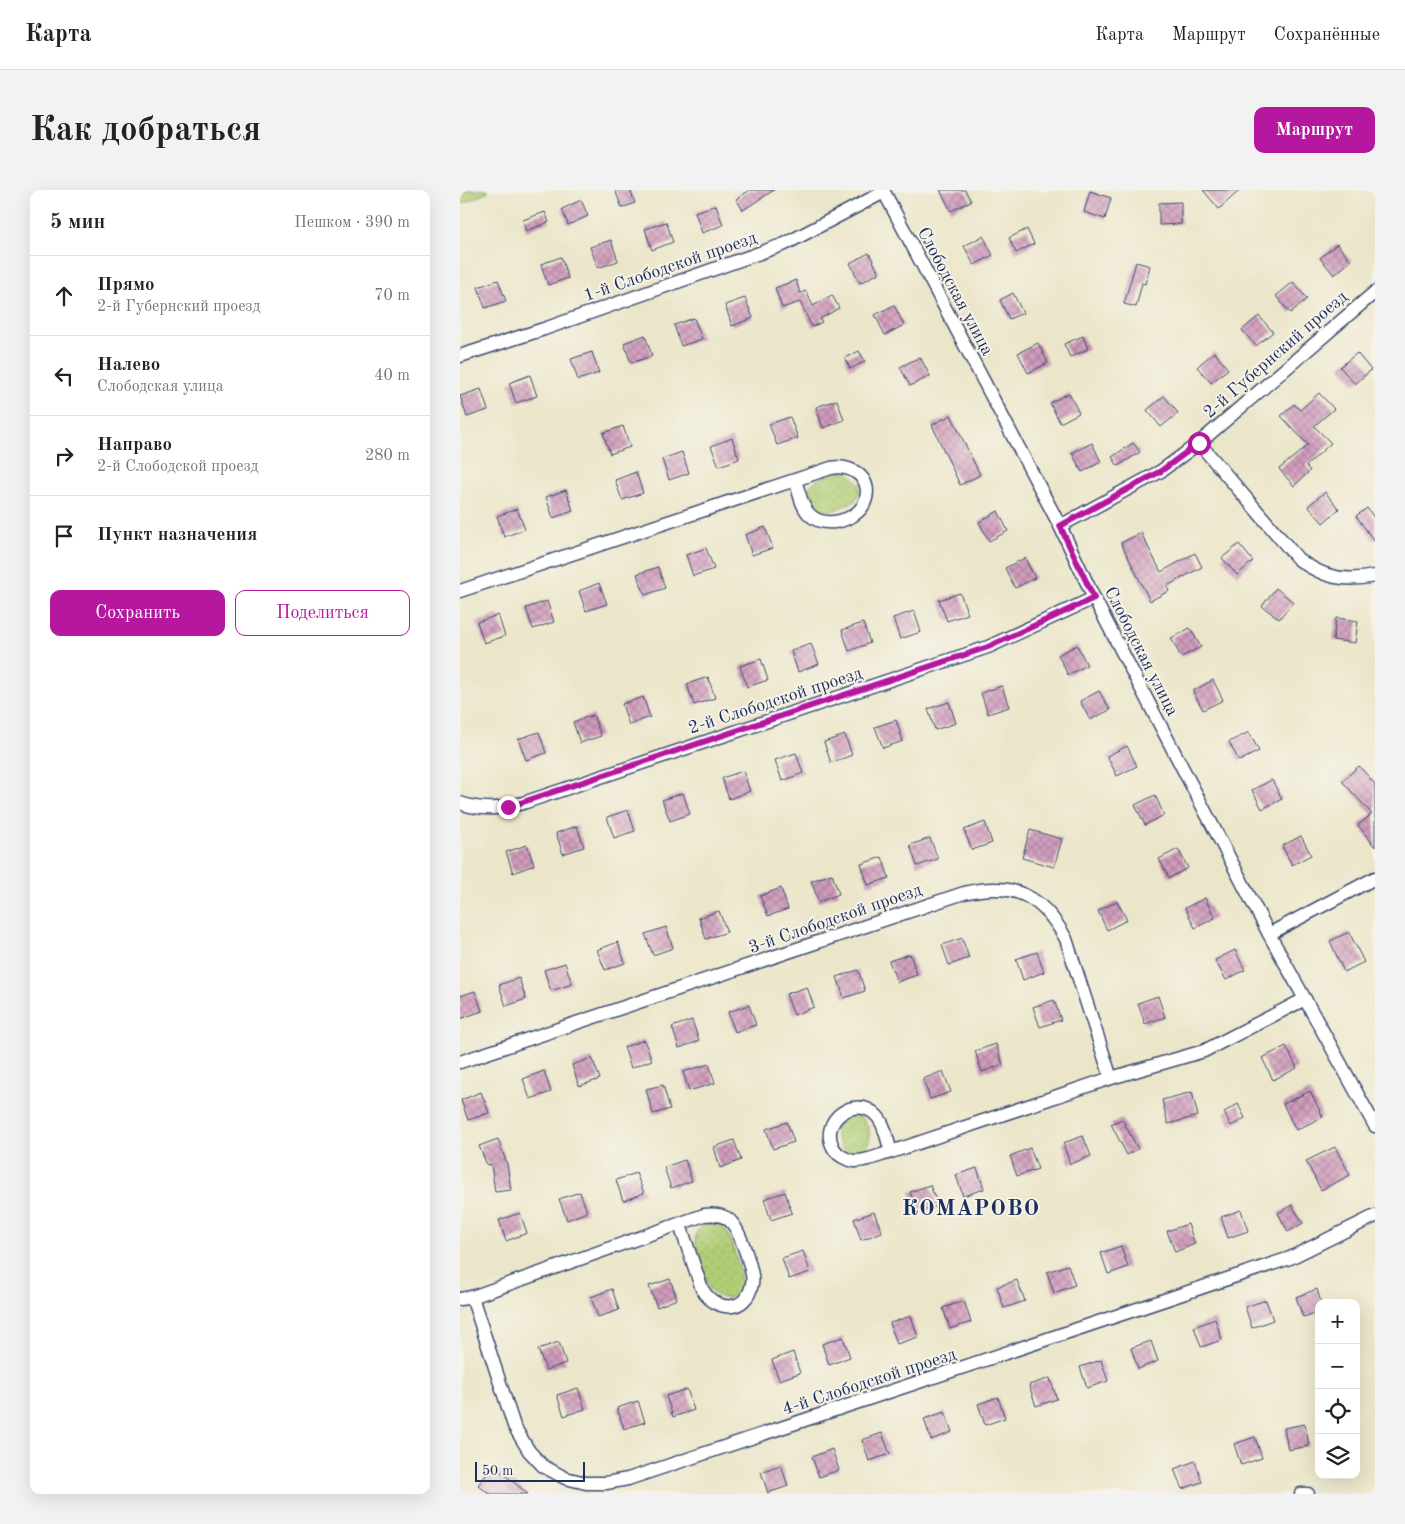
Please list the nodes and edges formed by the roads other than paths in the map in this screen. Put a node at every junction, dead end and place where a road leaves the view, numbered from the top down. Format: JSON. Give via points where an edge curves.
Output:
{"nodes":[{"id":1,"x":884,"y":191,"type":"edge"},
{"id":2,"x":1375,"y":292,"type":"edge"},
{"id":3,"x":460,"y":356,"type":"edge"},
{"id":4,"x":1199,"y":443,"type":"junction"},
{"id":5,"x":795,"y":480,"type":"junction"},
{"id":6,"x":1060,"y":526,"type":"junction"},
{"id":7,"x":1375,"y":576,"type":"edge"},
{"id":8,"x":460,"y":591,"type":"edge"},
{"id":9,"x":1094,"y":598,"type":"junction"},
{"id":10,"x":460,"y":804,"type":"edge"},
{"id":11,"x":1375,"y":878,"type":"edge"},
{"id":12,"x":1269,"y":934,"type":"junction"},
{"id":13,"x":1305,"y":999,"type":"junction"},
{"id":14,"x":460,"y":1062,"type":"edge"},
{"id":15,"x":1111,"y":1078,"type":"junction"},
{"id":16,"x":1375,"y":1126,"type":"edge"},
{"id":17,"x":891,"y":1152,"type":"junction"},
{"id":18,"x":1375,"y":1216,"type":"edge"},
{"id":19,"x":680,"y":1225,"type":"junction"},
{"id":20,"x":466,"y":1298,"type":"edge"},
{"id":21,"x":1301,"y":1494,"type":"edge"},
{"id":22,"x":1308,"y":1494,"type":"edge"}],
"edges":[{"from":1,"to":3,"type":"street","name":"1-й Слободской проезд","via":[[785,244]]},
{"from":1,"to":6,"type":"street","name":"Слободская улица"},
{"from":2,"to":4,"type":"street","name":"2-й Губернский проезд"},
{"from":4,"to":6,"type":"street","name":"2-й Губернский проезд","via":[[1161,471]]},
{"from":4,"to":7,"type":"street","name":"2-й Губернский проезд","via":[[1298,559],[1311,569],[1334,577],[1359,579]]},
{"from":5,"to":5,"type":"street","via":[[809,515],[818,521],[828,523],[850,517],[864,503],[865,483],[851,469],[841,466]]},
{"from":5,"to":8,"type":"street"},
{"from":6,"to":9,"type":"street","name":"Слободская улица"},
{"from":9,"to":10,"type":"street","name":"2-й Слободской проезд","via":[[988,647],[523,803],[493,809]]},
{"from":9,"to":12,"type":"street","name":"Слободская улица"},
{"from":11,"to":12,"type":"street"},
{"from":12,"to":13,"type":"street","name":"Слободская улица"},
{"from":13,"to":15,"type":"street","via":[[1204,1051]]},
{"from":13,"to":16,"type":"street","name":"Слободская улица"},
{"from":14,"to":15,"type":"street","name":"3-й Слободской проезд","via":[[984,888],[1005,889],[1025,895],[1056,921],[1066,939]]},
{"from":15,"to":17,"type":"street"},
{"from":17,"to":17,"type":"street","via":[[883,1125],[869,1110],[859,1107],[847,1110],[832,1123],[831,1143],[844,1158],[859,1160]]},
{"from":18,"to":20,"type":"street","name":"4-й Слободской проезд","via":[[1290,1258],[628,1479],[606,1483],[565,1478],[543,1466],[529,1450],[514,1426]]},
{"from":19,"to":19,"type":"street","name":"4-й Слободской проезд","via":[[714,1214],[732,1223],[752,1272],[753,1282],[744,1300],[725,1307],[707,1298]]},
{"from":19,"to":20,"type":"street","name":"4-й Слободской проезд"},
{"from":21,"to":22,"type":"street"}]}
